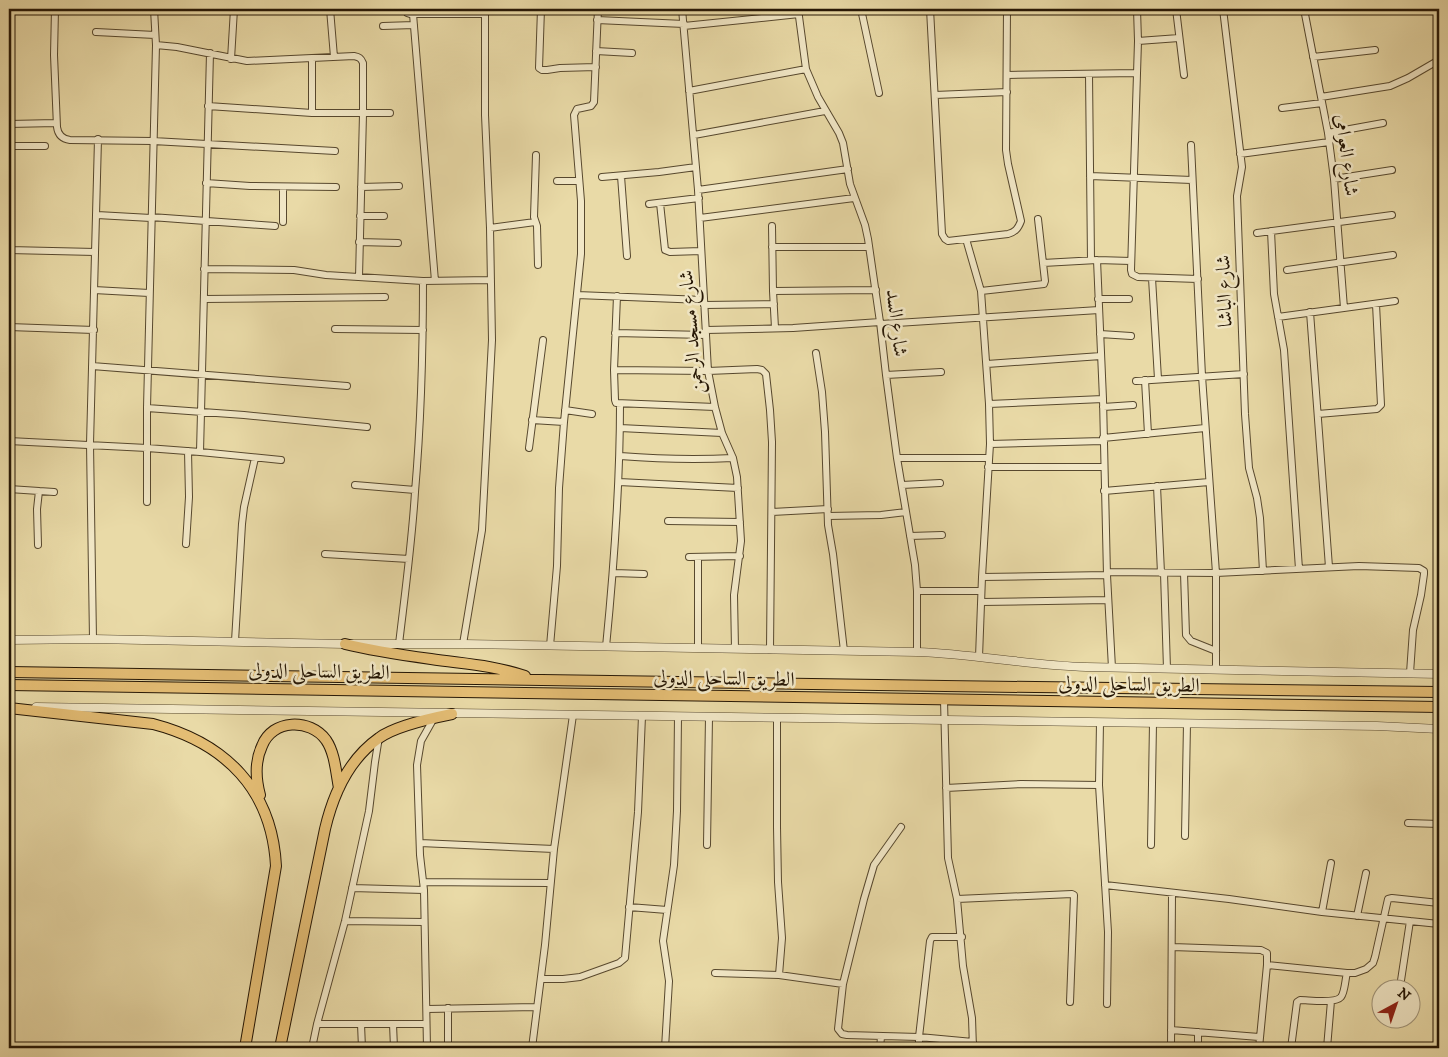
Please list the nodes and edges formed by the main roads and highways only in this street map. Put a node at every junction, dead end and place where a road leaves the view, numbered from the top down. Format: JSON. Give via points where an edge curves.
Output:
{"nodes":[{"id":1,"x":345,"y":644,"type":"road end"},
{"id":2,"x":9,"y":672,"type":"edge"},
{"id":3,"x":536,"y":680,"type":"junction"},
{"id":4,"x":9,"y":685,"type":"edge"},
{"id":5,"x":1439,"y":692,"type":"edge"},
{"id":6,"x":1439,"y":706,"type":"edge"},
{"id":7,"x":9,"y":707,"type":"edge"},
{"id":8,"x":452,"y":714,"type":"road end"},
{"id":9,"x":339,"y":788,"type":"junction"},
{"id":10,"x":263,"y":808,"type":"junction"},
{"id":11,"x":245,"y":1048,"type":"edge"},
{"id":12,"x":280,"y":1048,"type":"edge"}],
"edges":[{"from":1,"to":3,"type":"main road","via":[[488,666]]},
{"from":2,"to":3,"type":"main road","name":"الطريق الساحلى الدولى"},
{"from":3,"to":5,"type":"main road","name":"الطريق الساحلى الدولى"},
{"from":4,"to":6,"type":"main road","name":"الطريق الساحلى الدولى"},
{"from":7,"to":10,"type":"main road","via":[[153,724],[175,731],[209,748],[240,772]]},
{"from":8,"to":9,"type":"main road","via":[[379,737],[354,762]]},
{"from":9,"to":10,"type":"main road","via":[[330,747],[324,738],[310,727],[288,725],[272,732],[262,745],[257,777]]},
{"from":9,"to":12,"type":"main road","via":[[325,829]]},
{"from":10,"to":11,"type":"main road","via":[[270,823],[276,866]]}]}
